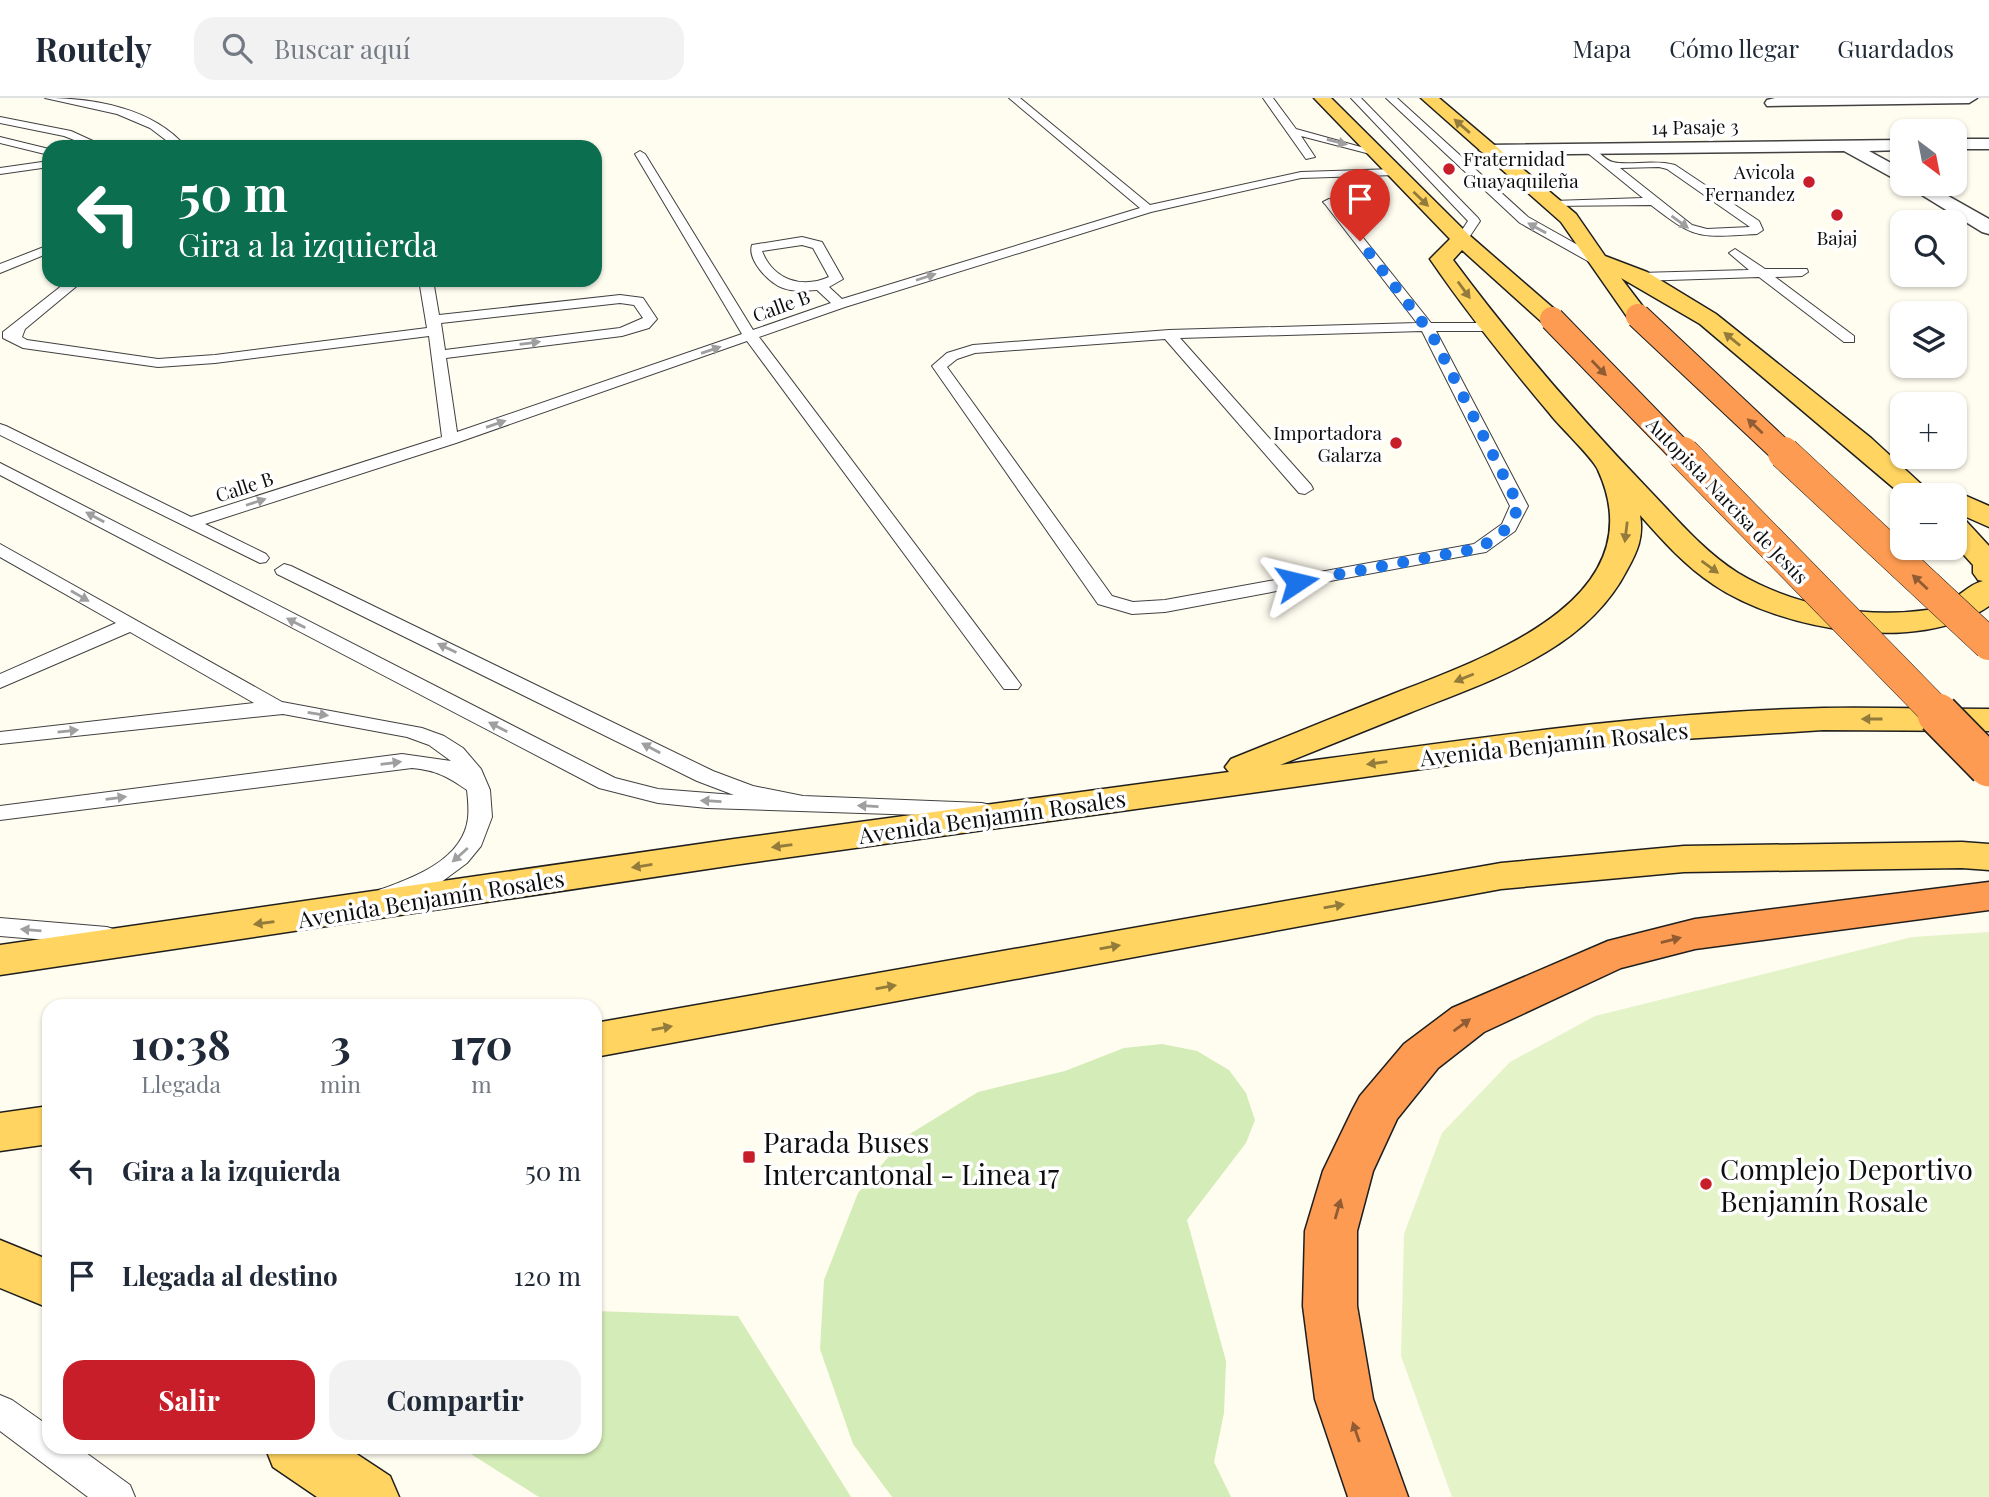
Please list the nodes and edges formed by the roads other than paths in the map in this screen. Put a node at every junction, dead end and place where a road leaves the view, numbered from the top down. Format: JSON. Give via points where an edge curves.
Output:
{"nodes":[{"id":1,"x":50,"y":98,"type":"edge"},
{"id":2,"x":1014,"y":98,"type":"edge"},
{"id":3,"x":1268,"y":98,"type":"edge"},
{"id":4,"x":1322,"y":98,"type":"edge"},
{"id":5,"x":1356,"y":98,"type":"edge"},
{"id":6,"x":1391,"y":98,"type":"edge"},
{"id":7,"x":1429,"y":98,"type":"edge"},
{"id":8,"x":1969,"y":98,"type":"edge"},
{"id":9,"x":1882,"y":99,"type":"edge"},
{"id":10,"x":1768,"y":101,"type":"edge"},
{"id":11,"x":0,"y":120,"type":"edge"},
{"id":12,"x":1292,"y":131,"type":"junction"},
{"id":13,"x":84,"y":140,"type":"edge"},
{"id":14,"x":175,"y":140,"type":"edge"},
{"id":15,"x":0,"y":141,"type":"edge"},
{"id":16,"x":1967,"y":144,"type":"edge"},
{"id":17,"x":1989,"y":144,"type":"edge"},
{"id":18,"x":1847,"y":145,"type":"junction"},
{"id":19,"x":1890,"y":145,"type":"edge"},
{"id":20,"x":1588,"y":148,"type":"junction"},
{"id":21,"x":1488,"y":149,"type":"junction"},
{"id":22,"x":42,"y":150,"type":"edge"},
{"id":23,"x":1374,"y":152,"type":"junction"},
{"id":24,"x":640,"y":154,"type":"dead end"},
{"id":25,"x":1310,"y":157,"type":"dead end"},
{"id":26,"x":42,"y":165,"type":"edge"},
{"id":27,"x":1606,"y":165,"type":"junction"},
{"id":28,"x":1890,"y":170,"type":"edge"},
{"id":29,"x":0,"y":171,"type":"edge"},
{"id":30,"x":1395,"y":172,"type":"junction"},
{"id":31,"x":1936,"y":196,"type":"edge"},
{"id":32,"x":1653,"y":201,"type":"junction"},
{"id":33,"x":1329,"y":202,"type":"dead end"},
{"id":34,"x":1553,"y":204,"type":"junction"},
{"id":35,"x":1148,"y":209,"type":"junction"},
{"id":36,"x":1989,"y":228,"type":"edge"},
{"id":37,"x":1462,"y":239,"type":"junction"},
{"id":38,"x":42,"y":252,"type":"edge"},
{"id":39,"x":1735,"y":253,"type":"dead end"},
{"id":40,"x":1597,"y":261,"type":"junction"},
{"id":41,"x":0,"y":269,"type":"edge"},
{"id":42,"x":1802,"y":272,"type":"dead end"},
{"id":43,"x":1761,"y":273,"type":"junction"},
{"id":44,"x":1639,"y":277,"type":"junction"},
{"id":45,"x":820,"y":286,"type":"junction"},
{"id":46,"x":68,"y":287,"type":"edge"},
{"id":47,"x":427,"y":287,"type":"edge"},
{"id":48,"x":840,"y":304,"type":"junction"},
{"id":49,"x":1638,"y":316,"type":"joint"},
{"id":50,"x":1552,"y":319,"type":"joint"},
{"id":51,"x":434,"y":326,"type":"junction"},
{"id":52,"x":18,"y":327,"type":"junction"},
{"id":53,"x":1427,"y":327,"type":"junction"},
{"id":54,"x":1490,"y":327,"type":"junction"},
{"id":55,"x":1169,"y":334,"type":"junction"},
{"id":56,"x":753,"y":336,"type":"junction"},
{"id":57,"x":1849,"y":339,"type":"dead end"},
{"id":58,"x":0,"y":341,"type":"edge"},
{"id":59,"x":438,"y":355,"type":"junction"},
{"id":60,"x":0,"y":429,"type":"edge"},
{"id":61,"x":450,"y":440,"type":"junction"},
{"id":62,"x":1861,"y":443,"type":"junction"},
{"id":63,"x":1610,"y":467,"type":"junction"},
{"id":64,"x":0,"y":468,"type":"edge"},
{"id":65,"x":1906,"y":483,"type":"edge"},
{"id":66,"x":1926,"y":483,"type":"edge"},
{"id":67,"x":1305,"y":489,"type":"dead end"},
{"id":68,"x":1967,"y":506,"type":"edge"},
{"id":69,"x":1989,"y":517,"type":"edge"},
{"id":70,"x":191,"y":523,"type":"junction"},
{"id":71,"x":1967,"y":541,"type":"edge"},
{"id":72,"x":0,"y":549,"type":"edge"},
{"id":73,"x":260,"y":558,"type":"dead end"},
{"id":74,"x":284,"y":570,"type":"dead end"},
{"id":75,"x":1989,"y":573,"type":"edge"},
{"id":76,"x":1989,"y":589,"type":"edge"},
{"id":77,"x":129,"y":625,"type":"junction"},
{"id":78,"x":1989,"y":644,"type":"edge"},
{"id":79,"x":0,"y":682,"type":"edge"},
{"id":80,"x":1011,"y":685,"type":"dead end"},
{"id":81,"x":278,"y":708,"type":"junction"},
{"id":82,"x":1989,"y":720,"type":"edge"},
{"id":83,"x":0,"y":738,"type":"edge"},
{"id":84,"x":1989,"y":766,"type":"edge"},
{"id":85,"x":1189,"y":789,"type":"junction"},
{"id":86,"x":479,"y":793,"type":"junction"},
{"id":87,"x":803,"y":803,"type":"junction"},
{"id":88,"x":1059,"y":807,"type":"junction"},
{"id":89,"x":0,"y":813,"type":"edge"},
{"id":90,"x":1989,"y":857,"type":"edge"},
{"id":91,"x":1989,"y":896,"type":"edge"},
{"id":92,"x":332,"y":914,"type":"junction"},
{"id":93,"x":0,"y":927,"type":"edge"},
{"id":94,"x":148,"y":940,"type":"junction"},
{"id":95,"x":0,"y":960,"type":"edge"},
{"id":96,"x":602,"y":1039,"type":"edge"},
{"id":97,"x":42,"y":1126,"type":"edge"},
{"id":98,"x":0,"y":1132,"type":"edge"},
{"id":99,"x":0,"y":1263,"type":"edge"},
{"id":100,"x":42,"y":1282,"type":"edge"},
{"id":101,"x":0,"y":1411,"type":"edge"},
{"id":102,"x":42,"y":1442,"type":"edge"},
{"id":103,"x":59,"y":1454,"type":"edge"},
{"id":104,"x":304,"y":1454,"type":"edge"},
{"id":105,"x":117,"y":1497,"type":"edge"},
{"id":106,"x":369,"y":1497,"type":"edge"},
{"id":107,"x":1378,"y":1497,"type":"edge"}],
"edges":[{"from":1,"to":14,"type":"lane","via":[[153,123]]},
{"from":2,"to":35,"type":"lane"},
{"from":3,"to":12,"type":"lane"},
{"from":4,"to":23,"type":"main road","name":"Autopista Narcisa de Jesús"},
{"from":5,"to":37,"type":"lane","via":[[1475,221]]},
{"from":40,"to":6,"type":"lane","one_way":true,"via":[[1524,220]]},
{"from":21,"to":7,"type":"main road","one_way":true},
{"from":8,"to":9,"type":"street"},
{"from":9,"to":10,"type":"street"},
{"from":10,"to":18,"type":"street"},
{"from":11,"to":13,"type":"lane"},
{"from":12,"to":23,"type":"lane","one_way":true},
{"from":12,"to":25,"type":"lane"},
{"from":15,"to":22,"type":"lane"},
{"from":16,"to":17,"type":"street"},
{"from":18,"to":19,"type":"street","name":"14 Pasaje 3"},
{"from":18,"to":20,"type":"street","name":"14 Pasaje 3"},
{"from":18,"to":28,"type":"street"},
{"from":20,"to":21,"type":"street","name":"14 Pasaje 3"},
{"from":20,"to":27,"type":"lane"},
{"from":21,"to":34,"type":"main road"},
{"from":23,"to":30,"type":"main road","name":"Autopista Narcisa de Jesús"},
{"from":24,"to":56,"type":"lane"},
{"from":26,"to":29,"type":"lane"},
{"from":27,"to":32,"type":"lane"},
{"from":32,"to":27,"type":"lane","one_way":true,"via":[[1697,231],[1757,230],[1755,224],[1671,167]]},
{"from":30,"to":35,"type":"lane","name":"Calle B","via":[[1301,174]]},
{"from":30,"to":37,"type":"main road","name":"Autopista Narcisa de Jesús","one_way":true},
{"from":31,"to":36,"type":"street"},
{"from":32,"to":34,"type":"lane"},
{"from":33,"to":53,"type":"lane"},
{"from":34,"to":40,"type":"main road","via":[[1569,218]]},
{"from":48,"to":35,"type":"lane","name":"Calle B","one_way":true},
{"from":37,"to":50,"type":"main road","name":"Autopista Narcisa de Jesús"},
{"from":37,"to":54,"type":"main road","one_way":true,"via":[[1441,259]]},
{"from":38,"to":41,"type":"lane"},
{"from":39,"to":43,"type":"lane"},
{"from":40,"to":44,"type":"main road"},
{"from":40,"to":49,"type":"main road"},
{"from":42,"to":43,"type":"lane"},
{"from":43,"to":44,"type":"lane"},
{"from":43,"to":57,"type":"lane"},
{"from":62,"to":44,"type":"main road","one_way":true,"via":[[1708,319]]},
{"from":45,"to":45,"type":"lane","via":[[780,284],[756,248],[802,241],[818,245],[836,279]]},
{"from":45,"to":48,"type":"lane"},
{"from":46,"to":52,"type":"lane"},
{"from":47,"to":51,"type":"lane"},
{"from":48,"to":56,"type":"lane","name":"Calle B"},
{"from":78,"to":49,"type":"highway","one_way":true,"bridge":true},
{"from":50,"to":84,"type":"highway","name":"Autopista Narcisa de Jesús","one_way":true,"bridge":true},
{"from":51,"to":52,"type":"lane","via":[[215,359],[158,363],[23,344],[15,338]]},
{"from":51,"to":59,"type":"lane"},
{"from":59,"to":51,"type":"lane","one_way":true,"via":[[622,332],[650,319],[638,301],[620,299]]},
{"from":52,"to":58,"type":"lane"},
{"from":53,"to":54,"type":"lane"},
{"from":53,"to":55,"type":"lane"},
{"from":53,"to":55,"type":"lane","via":[[1519,506],[1509,527],[1480,548],[1166,606],[1132,608],[1105,600],[939,366],[973,349]]},
{"from":54,"to":63,"type":"main road"},
{"from":55,"to":67,"type":"lane"},
{"from":61,"to":56,"type":"lane","name":"Calle B","one_way":true},
{"from":56,"to":80,"type":"lane"},
{"from":59,"to":61,"type":"lane"},
{"from":60,"to":70,"type":"lane"},
{"from":70,"to":61,"type":"lane","name":"Calle B","one_way":true},
{"from":62,"to":65,"type":"main road"},
{"from":62,"to":66,"type":"main road"},
{"from":63,"to":76,"type":"main road","one_way":true,"via":[[1708,567],[1770,600],[1864,621],[1904,622],[1942,618],[1972,607]]},
{"from":63,"to":85,"type":"main road","one_way":true,"via":[[1627,516],[1624,547],[1606,579],[1573,618],[1532,647],[1482,671]]},
{"from":87,"to":64,"type":"lane","one_way":true,"via":[[658,796],[607,782]]},
{"from":68,"to":69,"type":"main road"},
{"from":70,"to":73,"type":"lane"},
{"from":71,"to":75,"type":"main road"},
{"from":72,"to":77,"type":"lane","one_way":true},
{"from":87,"to":74,"type":"lane","one_way":true,"via":[[748,792],[705,776]]},
{"from":77,"to":79,"type":"lane"},
{"from":77,"to":81,"type":"lane"},
{"from":83,"to":81,"type":"lane","one_way":true},
{"from":81,"to":86,"type":"lane","one_way":true,"via":[[399,728],[438,741],[466,764]]},
{"from":82,"to":85,"type":"main road","name":"Avenida Benjamín Rosales","one_way":true,"via":[[1823,719],[1684,728],[1530,743]]},
{"from":85,"to":88,"type":"main road","name":"Avenida Benjamín Rosales"},
{"from":89,"to":86,"type":"lane","one_way":true,"via":[[402,761],[458,771]]},
{"from":86,"to":92,"type":"lane","one_way":true,"via":[[479,827],[470,846],[446,868],[416,885]]},
{"from":88,"to":87,"type":"lane","one_way":true,"via":[[963,810]]},
{"from":88,"to":92,"type":"main road","name":"Avenida Benjamín Rosales","one_way":true},
{"from":96,"to":90,"type":"main road","one_way":true,"via":[[1501,876],[1684,859]]},
{"from":107,"to":91,"type":"highway","one_way":true,"via":[[1344,1399],[1330,1306],[1331,1231],[1349,1171],[1377,1109],[1421,1056],[1468,1020],[1608,956],[1695,934]]},
{"from":92,"to":94,"type":"main road","name":"Avenida Benjamín Rosales","one_way":true},
{"from":94,"to":93,"type":"lane","one_way":true},
{"from":94,"to":95,"type":"main road","name":"Avenida Benjamín Rosales"},
{"from":97,"to":98,"type":"main road"},
{"from":99,"to":100,"type":"main road"},
{"from":101,"to":102,"type":"lane"},
{"from":103,"to":105,"type":"lane"},
{"from":104,"to":106,"type":"main road"}]}
